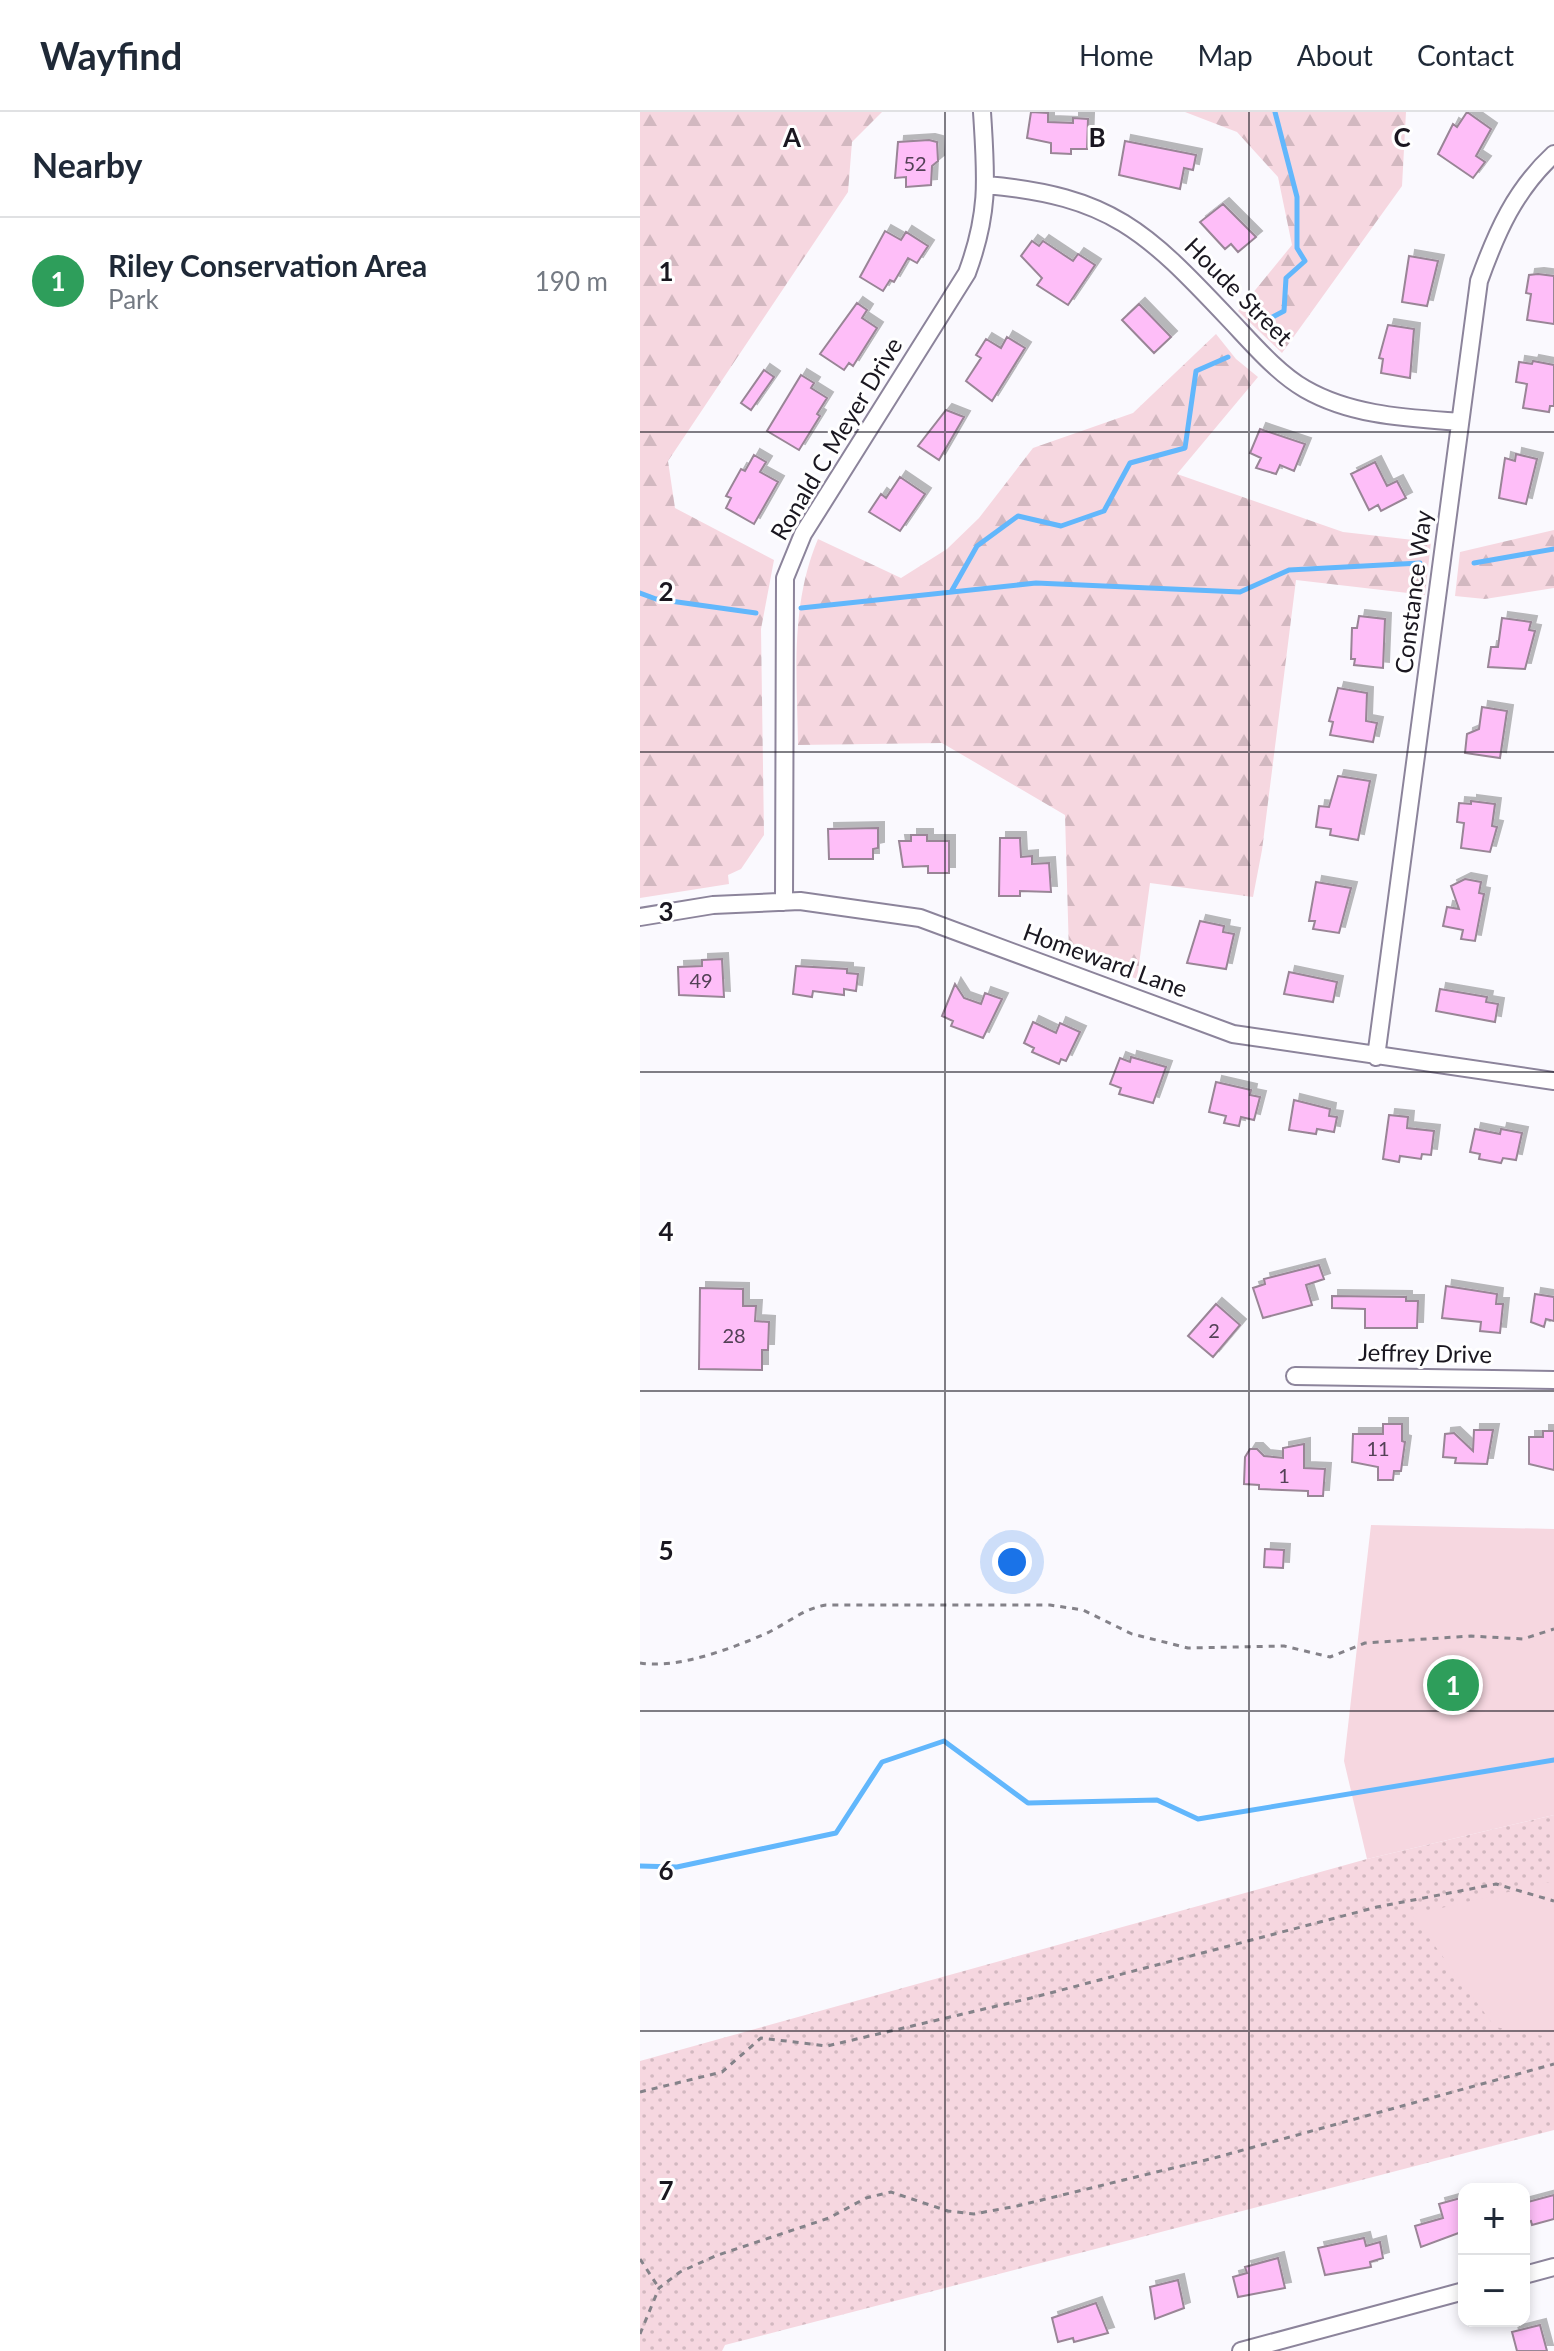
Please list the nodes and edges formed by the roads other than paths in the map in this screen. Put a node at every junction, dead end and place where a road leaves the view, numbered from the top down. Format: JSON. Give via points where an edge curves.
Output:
{"nodes":[{"id":1,"x":982,"y":112,"type":"edge"},
{"id":2,"x":1554,"y":154,"type":"edge"},
{"id":3,"x":986,"y":185,"type":"junction"},
{"id":4,"x":1460,"y":422,"type":"junction"},
{"id":5,"x":784,"y":902,"type":"junction"},
{"id":6,"x":640,"y":917,"type":"edge"},
{"id":7,"x":1376,"y":1057,"type":"junction"},
{"id":8,"x":1554,"y":1081,"type":"edge"},
{"id":9,"x":1295,"y":1376,"type":"dead end"},
{"id":10,"x":1554,"y":1380,"type":"edge"},
{"id":11,"x":1554,"y":2267,"type":"edge"},
{"id":12,"x":1530,"y":2273,"type":"edge"},
{"id":13,"x":1458,"y":2293,"type":"edge"},
{"id":14,"x":1241,"y":2351,"type":"edge"}],
"edges":[{"from":1,"to":3,"type":"street","name":"Ronald C Meyer Drive"},
{"from":2,"to":4,"type":"street","name":"Constance Way","via":[[1528,178],[1498,227],[1479,281]]},
{"from":3,"to":4,"type":"street","name":"Houde Street","via":[[1036,189],[1126,222],[1169,255],[1304,389],[1349,408]]},
{"from":3,"to":5,"type":"street","name":"Ronald C Meyer Drive","via":[[982,232],[967,273],[803,534],[785,578]]},
{"from":4,"to":7,"type":"street","name":"Constance Way"},
{"from":5,"to":6,"type":"street","name":"Homeward Lane","via":[[713,905]]},
{"from":5,"to":7,"type":"street","name":"Homeward Lane","via":[[920,918],[1233,1034]]},
{"from":7,"to":8,"type":"street","name":"Homeward Lane"},
{"from":9,"to":10,"type":"street","name":"Jeffrey Drive"},
{"from":11,"to":12,"type":"street"},
{"from":13,"to":14,"type":"street"}]}
